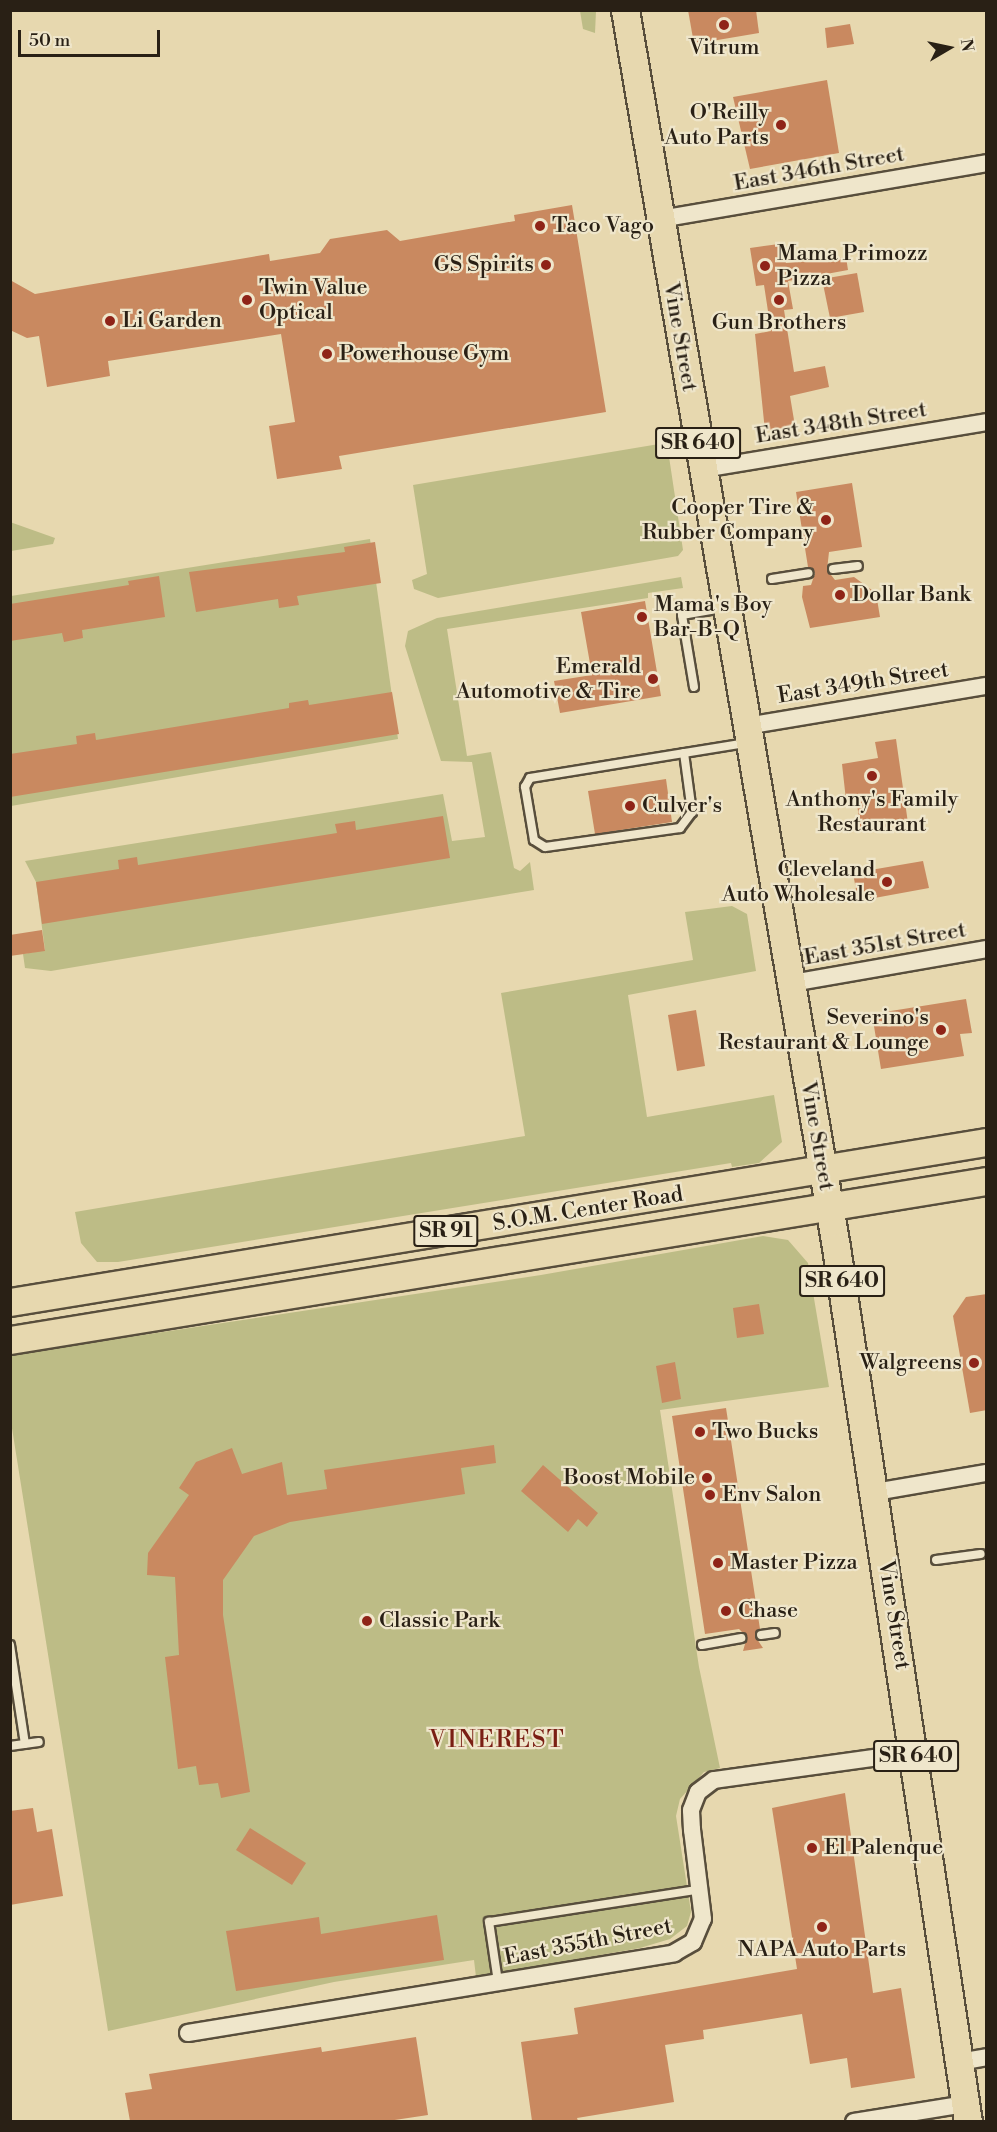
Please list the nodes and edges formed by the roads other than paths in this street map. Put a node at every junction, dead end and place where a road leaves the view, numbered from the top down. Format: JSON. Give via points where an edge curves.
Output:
{"nodes":[{"id":1,"x":626,"y":10,"type":"edge"},
{"id":2,"x":987,"y":163,"type":"edge"},
{"id":3,"x":660,"y":219,"type":"junction"},
{"id":4,"x":987,"y":422,"type":"edge"},
{"id":5,"x":703,"y":469,"type":"junction"},
{"id":6,"x":858,"y":566,"type":"dead end"},
{"id":7,"x":832,"y":569,"type":"dead end"},
{"id":8,"x":809,"y":573,"type":"dead end"},
{"id":9,"x":772,"y":579,"type":"dead end"},
{"id":10,"x":726,"y":607,"type":"junction"},
{"id":11,"x":987,"y":686,"type":"edge"},
{"id":12,"x":694,"y":687,"type":"dead end"},
{"id":13,"x":747,"y":734,"type":"junction"},
{"id":14,"x":684,"y":753,"type":"junction"},
{"id":15,"x":987,"y":949,"type":"edge"},
{"id":16,"x":792,"y":983,"type":"junction"},
{"id":17,"x":987,"y":1142,"type":"edge"},
{"id":18,"x":823,"y":1170,"type":"junction"},
{"id":19,"x":987,"y":1181,"type":"edge"},
{"id":20,"x":830,"y":1208,"type":"junction"},
{"id":21,"x":10,"y":1302,"type":"edge"},
{"id":22,"x":10,"y":1340,"type":"edge"},
{"id":23,"x":987,"y":1473,"type":"edge"},
{"id":24,"x":875,"y":1492,"type":"junction"},
{"id":25,"x":981,"y":1554,"type":"dead end"},
{"id":26,"x":936,"y":1560,"type":"dead end"},
{"id":27,"x":775,"y":1633,"type":"dead end"},
{"id":28,"x":761,"y":1635,"type":"dead end"},
{"id":29,"x":741,"y":1638,"type":"dead end"},
{"id":30,"x":10,"y":1645,"type":"edge"},
{"id":31,"x":702,"y":1645,"type":"dead end"},
{"id":32,"x":39,"y":1742,"type":"dead end"},
{"id":33,"x":25,"y":1744,"type":"junction"},
{"id":34,"x":10,"y":1746,"type":"edge"},
{"id":35,"x":916,"y":1752,"type":"junction"},
{"id":36,"x":702,"y":1889,"type":"junction"},
{"id":37,"x":498,"y":1982,"type":"junction"},
{"id":38,"x":188,"y":2033,"type":"dead end"},
{"id":39,"x":987,"y":2057,"type":"edge"},
{"id":40,"x":959,"y":2062,"type":"junction"},
{"id":41,"x":967,"y":2113,"type":"edge"},
{"id":42,"x":898,"y":2118,"type":"edge"},
{"id":43,"x":854,"y":2121,"type":"edge"}],
"edges":[{"from":1,"to":3,"type":"main road","name":"Vine Street","number":"SR 640"},
{"from":2,"to":3,"type":"street","name":"East 346th Street"},
{"from":3,"to":5,"type":"main road","name":"Vine Street","number":"SR 640"},
{"from":4,"to":5,"type":"street","name":"East 348th Street"},
{"from":5,"to":10,"type":"main road","name":"Vine Street","number":"SR 640"},
{"from":6,"to":7,"type":"lane"},
{"from":8,"to":9,"type":"lane"},
{"from":10,"to":12,"type":"lane","via":[[682,615]]},
{"from":10,"to":13,"type":"main road","name":"Vine Street","number":"SR 640"},
{"from":11,"to":13,"type":"street","name":"East 349th Street"},
{"from":13,"to":14,"type":"lane"},
{"from":13,"to":16,"type":"main road","name":"Vine Street","number":"SR 640"},
{"from":14,"to":14,"type":"lane","via":[[530,778],[525,788],[534,840],[545,847],[680,828],[692,812]]},
{"from":15,"to":16,"type":"street","name":"East 351st Street"},
{"from":16,"to":18,"type":"main road","name":"Vine Street","number":"SR 640"},
{"from":17,"to":18,"type":"main road","name":"S.O.M. Center Road","number":"SR 91"},
{"from":18,"to":20,"type":"main road","name":"Vine Street","number":"SR 640"},
{"from":18,"to":21,"type":"main road","name":"S.O.M. Center Road","number":"SR 91"},
{"from":19,"to":20,"type":"main road","name":"S.O.M. Center Road","number":"SR 91"},
{"from":20,"to":22,"type":"main road","name":"S.O.M. Center Road","number":"SR 91"},
{"from":20,"to":24,"type":"main road","name":"Vine Street","number":"SR 640"},
{"from":23,"to":24,"type":"street"},
{"from":24,"to":35,"type":"main road","name":"Vine Street","number":"SR 640"},
{"from":25,"to":26,"type":"lane"},
{"from":27,"to":28,"type":"lane"},
{"from":29,"to":31,"type":"lane"},
{"from":30,"to":33,"type":"lane"},
{"from":32,"to":33,"type":"lane"},
{"from":33,"to":34,"type":"lane"},
{"from":35,"to":36,"type":"street","name":"East 355th Street","via":[[714,1780],[698,1792],[691,1810]]},
{"from":35,"to":40,"type":"main road","name":"Vine Street","number":"SR 640"},
{"from":36,"to":37,"type":"street","name":"East 355th Street","via":[[703,1919],[693,1942],[674,1953]]},
{"from":36,"to":37,"type":"lane","via":[[489,1922]]},
{"from":37,"to":38,"type":"street","name":"East 355th Street"},
{"from":39,"to":40,"type":"street"},
{"from":40,"to":41,"type":"main road","name":"Vine Street","number":"SR 640"},
{"from":41,"to":42,"type":"street"},
{"from":42,"to":43,"type":"street"}]}
